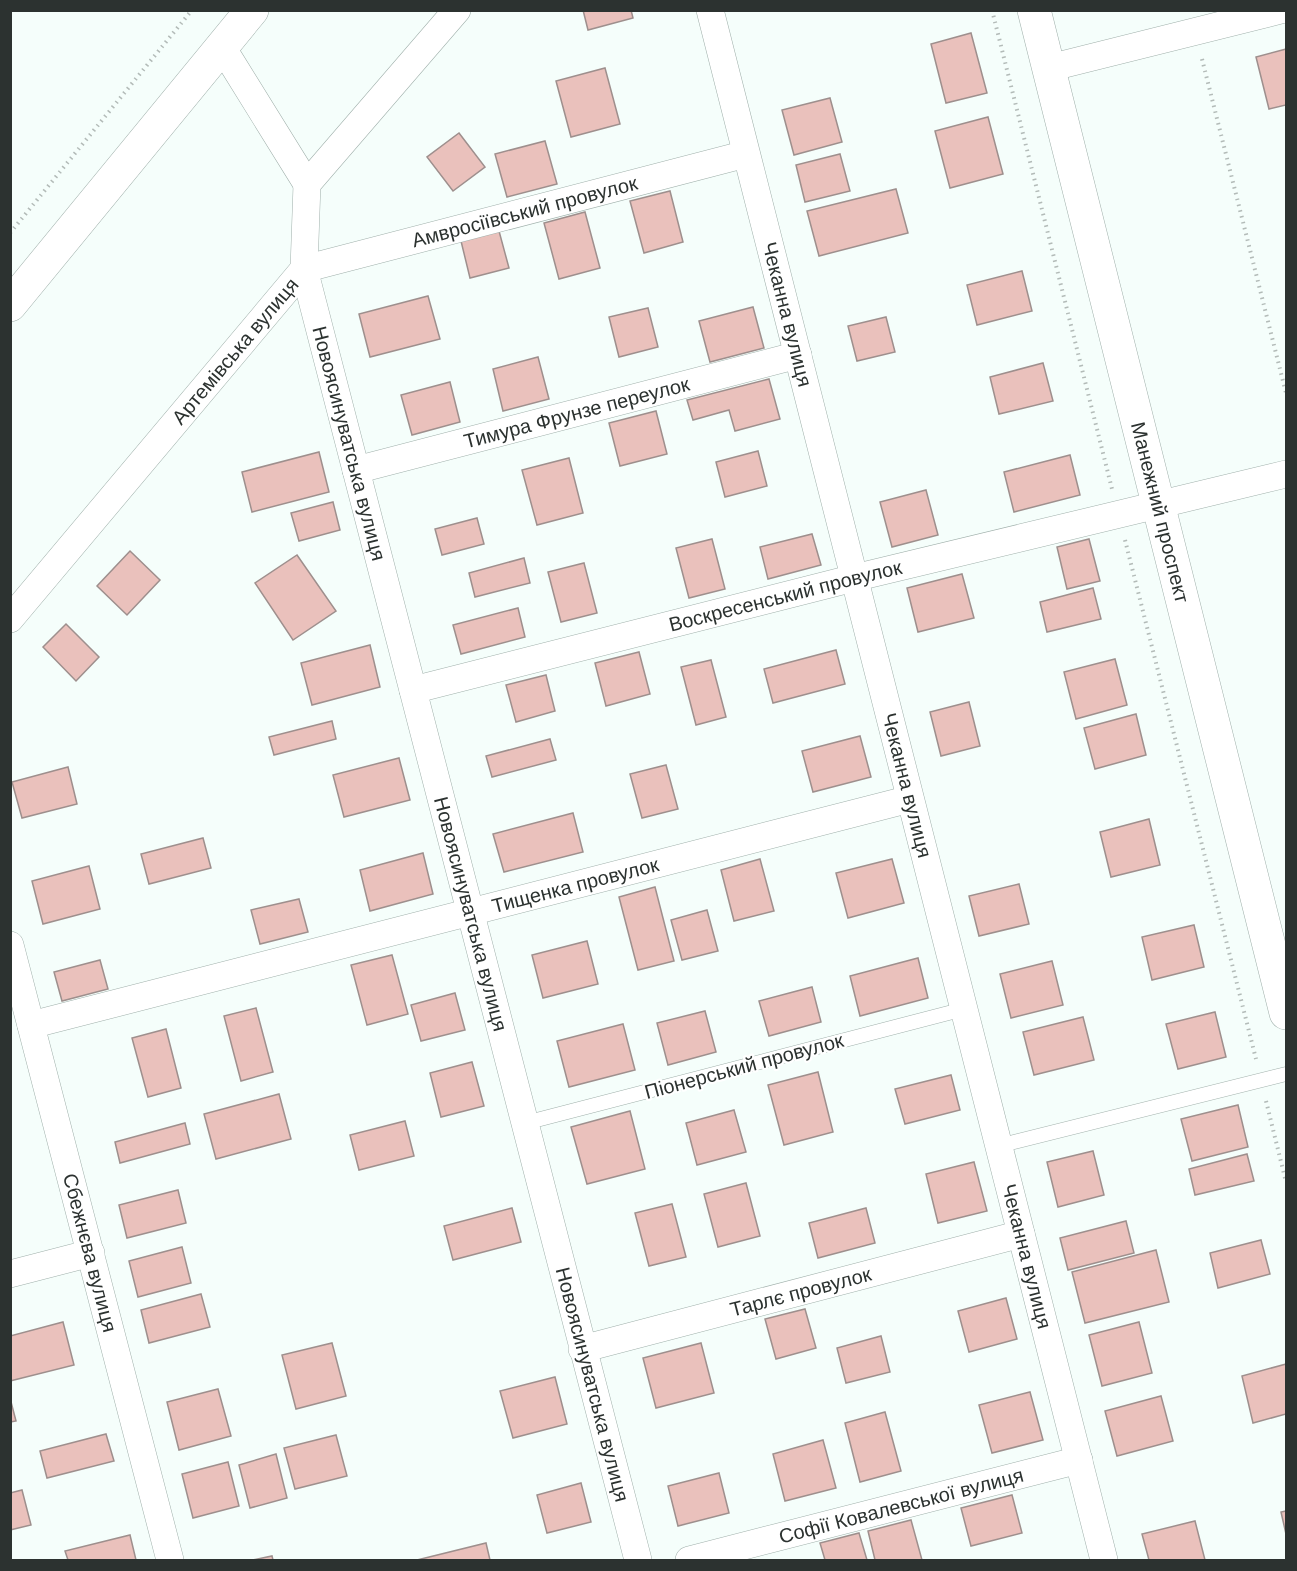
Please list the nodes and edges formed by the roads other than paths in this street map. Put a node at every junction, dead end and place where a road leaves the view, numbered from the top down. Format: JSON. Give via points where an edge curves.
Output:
{"nodes":[{"id":1,"x":252,"y":10,"type":"edge"},
{"id":2,"x":457,"y":10,"type":"edge"},
{"id":3,"x":710,"y":10,"type":"edge"},
{"id":4,"x":1034,"y":10,"type":"edge"},
{"id":5,"x":1281,"y":10,"type":"edge"},
{"id":6,"x":222,"y":47,"type":"junction"},
{"id":7,"x":1049,"y":68,"type":"junction"},
{"id":8,"x":746,"y":154,"type":"junction"},
{"id":9,"x":307,"y":184,"type":"junction"},
{"id":10,"x":304,"y":269,"type":"junction"},
{"id":11,"x":10,"y":304,"type":"edge"},
{"id":12,"x":798,"y":356,"type":"junction"},
{"id":13,"x":356,"y":470,"type":"junction"},
{"id":14,"x":1287,"y":474,"type":"edge"},
{"id":15,"x":1158,"y":505,"type":"junction"},
{"id":16,"x":854,"y":578,"type":"junction"},
{"id":17,"x":10,"y":619,"type":"edge"},
{"id":18,"x":413,"y":690,"type":"junction"},
{"id":19,"x":910,"y":799,"type":"junction"},
{"id":20,"x":470,"y":912,"type":"junction"},
{"id":21,"x":1278,"y":941,"type":"edge"},
{"id":22,"x":10,"y":945,"type":"edge"},
{"id":23,"x":964,"y":1009,"type":"junction"},
{"id":24,"x":1287,"y":1013,"type":"edge"},
{"id":25,"x":31,"y":1025,"type":"junction"},
{"id":26,"x":1287,"y":1074,"type":"edge"},
{"id":27,"x":525,"y":1123,"type":"junction"},
{"id":28,"x":998,"y":1146,"type":"junction"},
{"id":29,"x":1021,"y":1234,"type":"junction"},
{"id":30,"x":91,"y":1253,"type":"junction"},
{"id":31,"x":10,"y":1274,"type":"edge"},
{"id":32,"x":582,"y":1349,"type":"junction"},
{"id":33,"x":1079,"y":1460,"type":"junction"},
{"id":34,"x":170,"y":1560,"type":"edge"},
{"id":35,"x":638,"y":1560,"type":"edge"},
{"id":36,"x":689,"y":1560,"type":"edge"},
{"id":37,"x":1104,"y":1560,"type":"edge"}],
"edges":[{"from":1,"to":6,"type":"street"},
{"from":2,"to":9,"type":"street"},
{"from":3,"to":8,"type":"street","name":"Чеканна вулиця"},
{"from":4,"to":7,"type":"street","name":"Манежний проспект"},
{"from":5,"to":7,"type":"street"},
{"from":6,"to":9,"type":"street"},
{"from":6,"to":11,"type":"street"},
{"from":7,"to":15,"type":"street","name":"Манежний проспект"},
{"from":8,"to":10,"type":"street","name":"Амвросіївський провулок"},
{"from":8,"to":12,"type":"street","name":"Чеканна вулиця"},
{"from":9,"to":10,"type":"street","name":"Артемівська вулиця"},
{"from":10,"to":13,"type":"street","name":"Новоясинуватська вулиця"},
{"from":10,"to":17,"type":"street","name":"Артемівська вулиця"},
{"from":12,"to":13,"type":"street","name":"Тимура Фрунзе переулок"},
{"from":12,"to":16,"type":"street","name":"Чеканна вулиця"},
{"from":13,"to":18,"type":"street","name":"Новоясинуватська вулиця"},
{"from":14,"to":15,"type":"street","name":"Воскресенський провулок"},
{"from":15,"to":16,"type":"street","name":"Воскресенський провулок"},
{"from":15,"to":21,"type":"street","name":"Манежний проспект"},
{"from":16,"to":18,"type":"street","name":"Воскресенський провулок"},
{"from":16,"to":19,"type":"street","name":"Чеканна вулиця"},
{"from":18,"to":20,"type":"street","name":"Новоясинуватська вулиця"},
{"from":19,"to":20,"type":"street","name":"Тищенка провулок"},
{"from":19,"to":23,"type":"street","name":"Чеканна вулиця"},
{"from":20,"to":25,"type":"street","name":"Тищенка провулок"},
{"from":20,"to":27,"type":"street","name":"Новоясинуватська вулиця"},
{"from":21,"to":24,"type":"street","name":"Манежний проспект"},
{"from":22,"to":25,"type":"street","name":"Сбежнєва вулиця"},
{"from":23,"to":27,"type":"lane","name":"Пiонерський провулок"},
{"from":23,"to":28,"type":"street","name":"Чеканна вулиця"},
{"from":25,"to":30,"type":"street","name":"Сбежнєва вулиця"},
{"from":26,"to":28,"type":"lane"},
{"from":27,"to":32,"type":"street","name":"Новоясинуватська вулиця"},
{"from":28,"to":29,"type":"street","name":"Чеканна вулиця"},
{"from":29,"to":32,"type":"street","name":"Тарлє провулок"},
{"from":29,"to":33,"type":"street","name":"Чеканна вулиця"},
{"from":30,"to":31,"type":"street"},
{"from":30,"to":34,"type":"street","name":"Сбежнєва вулиця"},
{"from":32,"to":35,"type":"street","name":"Новоясинуватська вулиця"},
{"from":33,"to":36,"type":"street","name":"Софії Ковалевської вулиця"},
{"from":33,"to":37,"type":"street","name":"Чеканна вулиця"}]}
